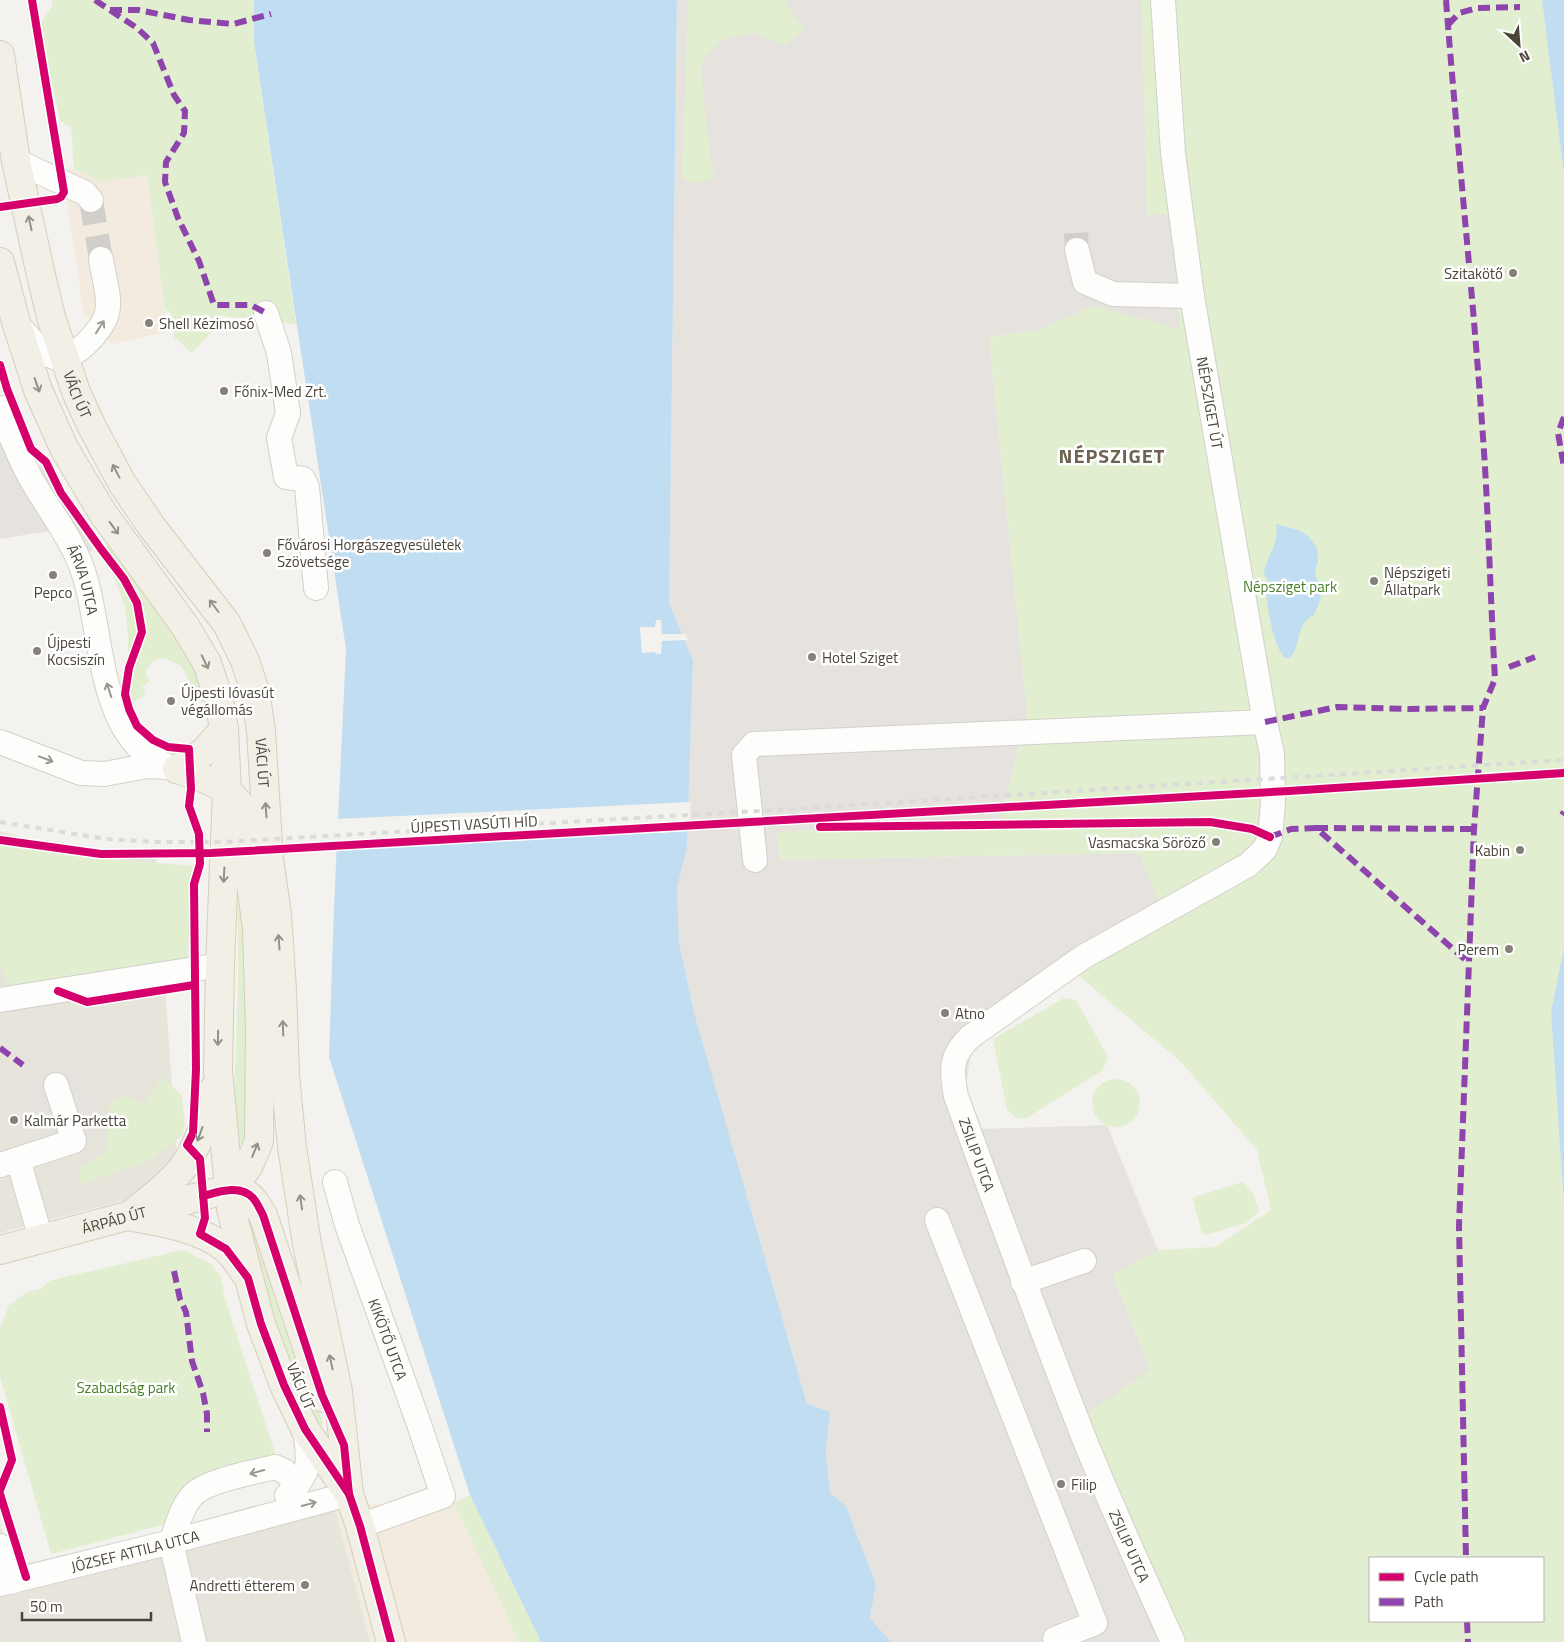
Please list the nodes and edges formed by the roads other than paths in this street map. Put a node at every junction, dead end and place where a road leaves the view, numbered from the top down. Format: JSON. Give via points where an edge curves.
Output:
{"nodes":[{"id":1,"x":1163,"y":0,"type":"edge"},
{"id":2,"x":0,"y":55,"type":"edge"},
{"id":3,"x":16,"y":160,"type":"junction"},
{"id":4,"x":91,"y":200,"type":"dead end"},
{"id":5,"x":1077,"y":250,"type":"tunnel mouth"},
{"id":6,"x":101,"y":259,"type":"tunnel mouth"},
{"id":7,"x":0,"y":262,"type":"edge"},
{"id":8,"x":40,"y":271,"type":"junction"},
{"id":9,"x":1192,"y":296,"type":"junction"},
{"id":10,"x":266,"y":313,"type":"dead end"},
{"id":11,"x":10,"y":317,"type":"edge"},
{"id":12,"x":64,"y":358,"type":"junction"},
{"id":13,"x":0,"y":408,"type":"edge"},
{"id":14,"x":316,"y":588,"type":"dead end"},
{"id":15,"x":122,"y":721,"type":"junction"},
{"id":16,"x":1264,"y":722,"type":"junction"},
{"id":17,"x":224,"y":729,"type":"junction"},
{"id":18,"x":0,"y":742,"type":"edge"},
{"id":19,"x":173,"y":768,"type":"junction"},
{"id":20,"x":115,"y":772,"type":"junction"},
{"id":21,"x":227,"y":792,"type":"junction"},
{"id":22,"x":1273,"y":803,"type":"joint"},
{"id":23,"x":269,"y":859,"type":"junction"},
{"id":24,"x":754,"y":860,"type":"dead end"},
{"id":25,"x":257,"y":928,"type":"junction"},
{"id":26,"x":220,"y":965,"type":"junction"},
{"id":27,"x":0,"y":1000,"type":"edge"},
{"id":28,"x":260,"y":1027,"type":"junction"},
{"id":29,"x":218,"y":1071,"type":"junction"},
{"id":30,"x":56,"y":1085,"type":"dead end"},
{"id":31,"x":292,"y":1146,"type":"junction"},
{"id":32,"x":9,"y":1162,"type":"edge"},
{"id":33,"x":335,"y":1182,"type":"dead end"},
{"id":34,"x":228,"y":1189,"type":"junction"},
{"id":35,"x":129,"y":1216,"type":"junction"},
{"id":36,"x":937,"y":1220,"type":"dead end"},
{"id":37,"x":41,"y":1239,"type":"junction"},
{"id":38,"x":0,"y":1250,"type":"edge"},
{"id":39,"x":1084,"y":1261,"type":"dead end"},
{"id":40,"x":248,"y":1278,"type":"junction"},
{"id":41,"x":1023,"y":1282,"type":"junction"},
{"id":42,"x":305,"y":1429,"type":"junction"},
{"id":43,"x":344,"y":1445,"type":"junction"},
{"id":44,"x":298,"y":1485,"type":"junction"},
{"id":45,"x":349,"y":1494,"type":"junction"},
{"id":46,"x":268,"y":1515,"type":"junction"},
{"id":47,"x":360,"y":1526,"type":"junction"},
{"id":48,"x":171,"y":1542,"type":"junction"},
{"id":49,"x":0,"y":1546,"type":"edge"},
{"id":50,"x":6,"y":1583,"type":"edge"},
{"id":51,"x":194,"y":1642,"type":"edge"},
{"id":52,"x":391,"y":1642,"type":"edge"},
{"id":53,"x":1056,"y":1642,"type":"edge"},
{"id":54,"x":1173,"y":1642,"type":"edge"}],
"edges":[{"from":1,"to":9,"type":"street","name":"NÉPSZIGET ÚT","via":[[1173,153]]},
{"from":2,"to":3,"type":"main road","name":"VÁCI ÚT"},
{"from":3,"to":4,"type":"street","via":[[85,193]]},
{"from":8,"to":3,"type":"main road","name":"VÁCI ÚT","one_way":true},
{"from":5,"to":9,"type":"street","via":[[1085,282],[1113,294]]},
{"from":12,"to":6,"type":"street","one_way":true,"via":[[99,331],[108,312]]},
{"from":7,"to":11,"type":"main road","name":"VÁCI ÚT"},
{"from":8,"to":11,"type":"main road","via":[[32,293]]},
{"from":8,"to":12,"type":"main road","name":"VÁCI ÚT"},
{"from":9,"to":16,"type":"street","name":"NÉPSZIGET ÚT"},
{"from":10,"to":14,"type":"street","via":[[279,353],[288,413],[279,438],[286,477],[303,479],[308,487]]},
{"from":11,"to":12,"type":"street","via":[[46,353]]},
{"from":11,"to":17,"type":"main road","name":"VÁCI ÚT","one_way":true,"via":[[64,448],[102,512],[185,626],[207,663]]},
{"from":23,"to":12,"type":"main road","name":"VÁCI ÚT","one_way":true,"via":[[261,731],[255,691],[245,661],[227,624],[122,483],[76,392]]},
{"from":15,"to":13,"type":"street","name":"ÁRVA UTCA","one_way":true,"via":[[103,672],[86,580],[74,550],[22,462]]},
{"from":15,"to":19,"type":"street","name":"ÁRVA UTCA","via":[[140,748]]},
{"from":15,"to":20,"type":"street","via":[[125,749]]},
{"from":16,"to":22,"type":"street","name":"NÉPSZIGET ÚT","via":[[1272,754]]},
{"from":16,"to":24,"type":"street","via":[[754,744],[744,755]]},
{"from":17,"to":19,"type":"main road","via":[[204,752]]},
{"from":17,"to":21,"type":"main road","name":"VÁCI ÚT"},
{"from":18,"to":20,"type":"street","one_way":true,"via":[[82,773]]},
{"from":19,"to":20,"type":"street","via":[[147,766]]},
{"from":19,"to":21,"type":"main road","via":[[208,780]]},
{"from":21,"to":25,"type":"main road","via":[[241,806],[245,817]]},
{"from":21,"to":26,"type":"main road","name":"VÁCI ÚT","one_way":true},
{"from":22,"to":41,"type":"street","name":"ZSILIP UTCA","via":[[1270,837],[1265,849],[1248,865],[1083,957],[970,1037],[955,1057],[951,1073],[956,1096]]},
{"from":23,"to":25,"type":"main road"},
{"from":31,"to":23,"type":"main road","name":"VÁCI ÚT","one_way":true,"via":[[277,914]]},
{"from":25,"to":28,"type":"main road"},
{"from":26,"to":27,"type":"street"},
{"from":26,"to":29,"type":"main road","name":"VÁCI ÚT","one_way":true},
{"from":28,"to":31,"type":"main road"},
{"from":34,"to":28,"type":"main road","one_way":true,"via":[[249,1165],[259,1141]]},
{"from":29,"to":34,"type":"main road","name":"VÁCI ÚT"},
{"from":29,"to":35,"type":"main road","one_way":true,"via":[[208,1113],[193,1151],[181,1169]]},
{"from":30,"to":32,"type":"street","via":[[74,1141]]},
{"from":43,"to":31,"type":"main road","name":"VÁCI ÚT","one_way":true,"via":[[338,1391],[309,1253]]},
{"from":32,"to":37,"type":"street"},
{"from":33,"to":47,"type":"street","name":"KIKÖTŐ UTCA","via":[[347,1225],[443,1496]]},
{"from":34,"to":35,"type":"main road","name":"ÁRPÁD ÚT"},
{"from":34,"to":40,"type":"main road","name":"VÁCI ÚT"},
{"from":34,"to":43,"type":"main road","via":[[252,1197],[263,1215],[322,1395]]},
{"from":35,"to":37,"type":"main road","name":"ÁRPÁD ÚT"},
{"from":35,"to":40,"type":"main road","via":[[178,1227],[208,1238],[226,1249]]},
{"from":36,"to":53,"type":"street","via":[[1095,1623],[1054,1639]]},
{"from":37,"to":38,"type":"main road","name":"ÁRPÁD ÚT"},
{"from":39,"to":41,"type":"street"},
{"from":40,"to":42,"type":"main road","name":"VÁCI ÚT","via":[[284,1385]]},
{"from":41,"to":54,"type":"street","name":"ZSILIP UTCA","via":[[1083,1434]]},
{"from":42,"to":44,"type":"street","name":"JÓZSEF ATTILA UTCA","via":[[309,1462]]},
{"from":42,"to":45,"type":"main road","name":"VÁCI ÚT"},
{"from":43,"to":45,"type":"main road","name":"VÁCI ÚT"},
{"from":44,"to":46,"type":"street","name":"JÓZSEF ATTILA UTCA"},
{"from":44,"to":48,"type":"street","one_way":true,"via":[[275,1467],[204,1486],[192,1494]]},
{"from":46,"to":45,"type":"street","name":"JÓZSEF ATTILA UTCA","one_way":true},
{"from":45,"to":47,"type":"main road","name":"VÁCI ÚT"},
{"from":46,"to":48,"type":"street","name":"JÓZSEF ATTILA UTCA"},
{"from":47,"to":52,"type":"main road","name":"VÁCI ÚT"},
{"from":48,"to":50,"type":"street","name":"JÓZSEF ATTILA UTCA"},
{"from":48,"to":51,"type":"street"},
{"from":49,"to":50,"type":"street"}]}
